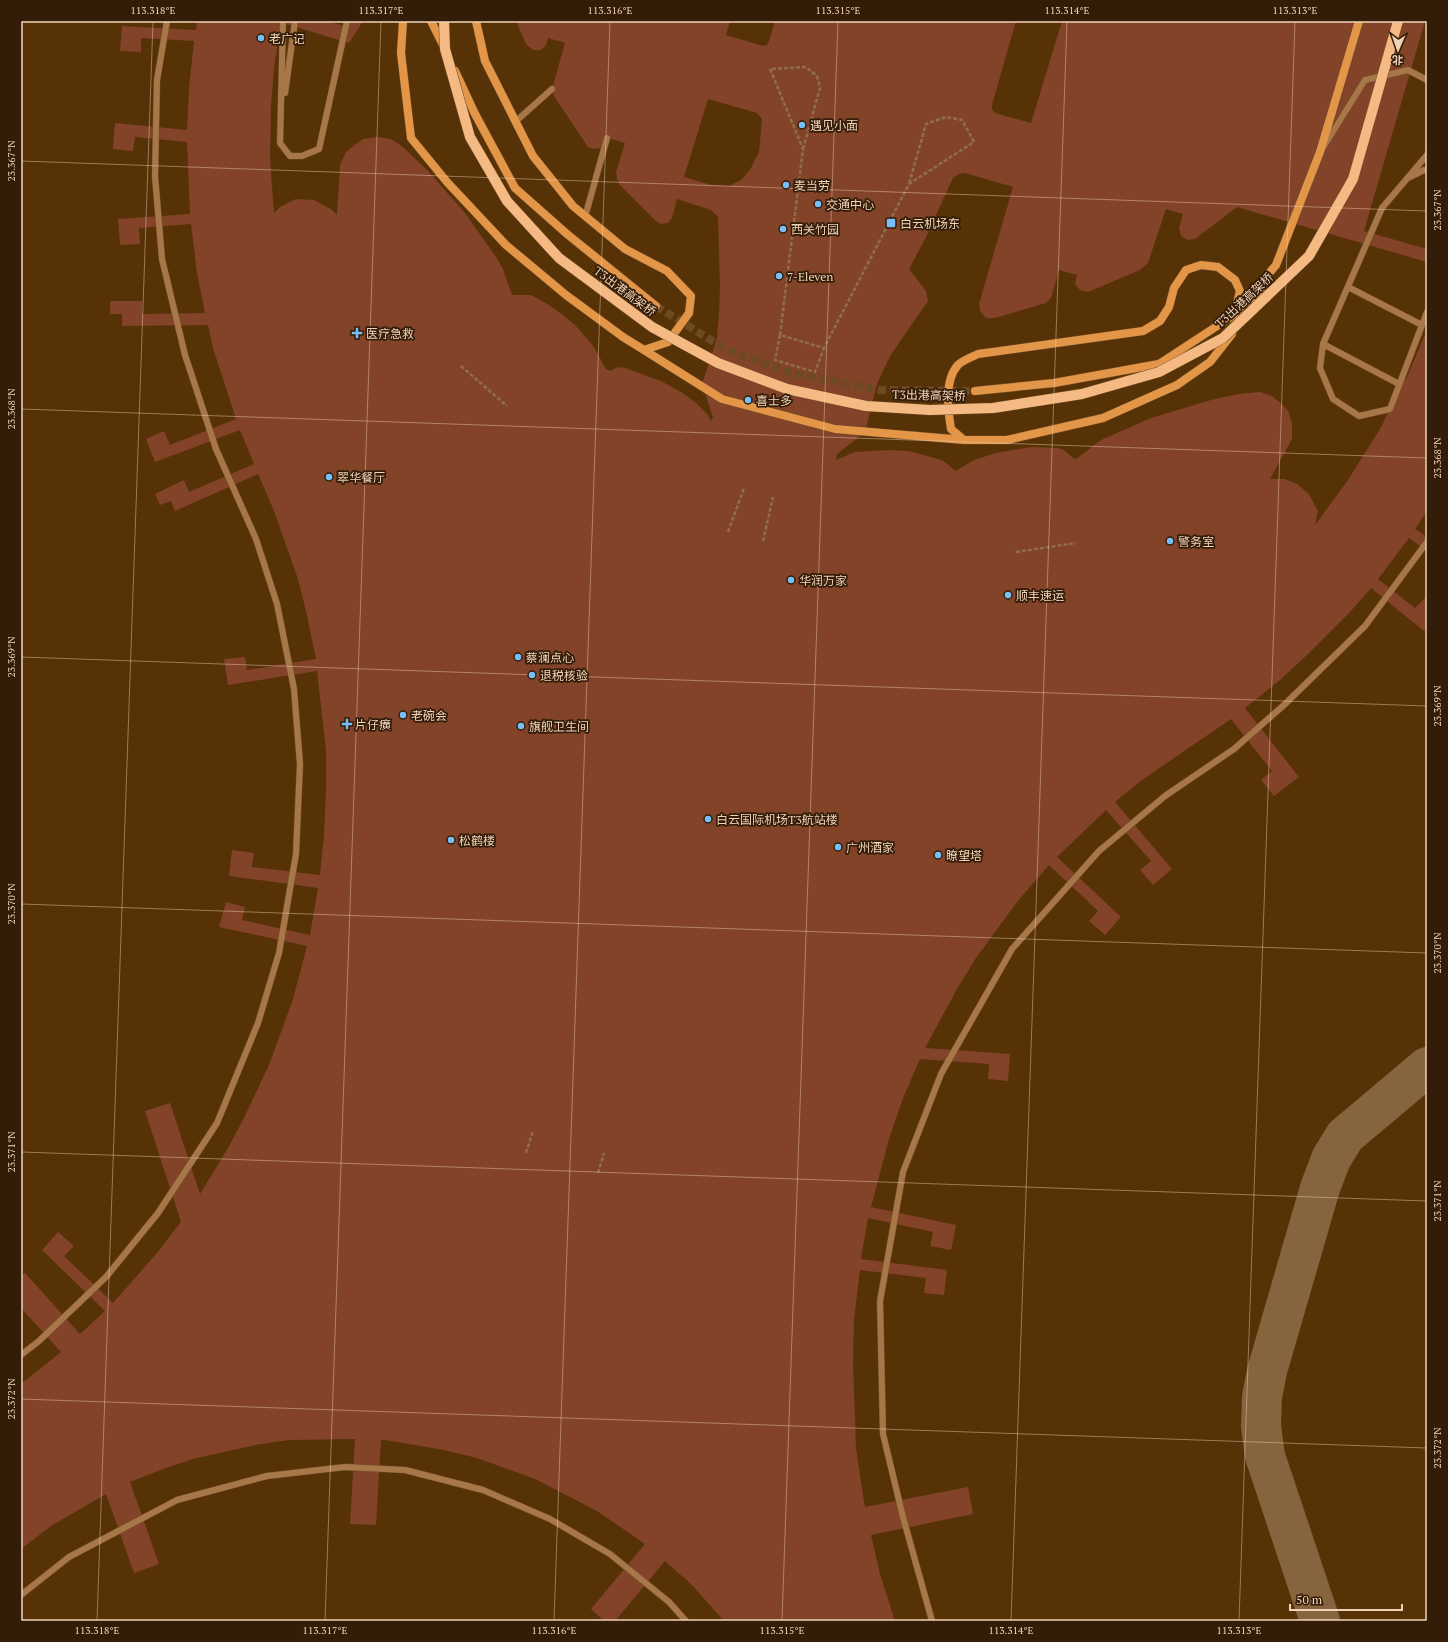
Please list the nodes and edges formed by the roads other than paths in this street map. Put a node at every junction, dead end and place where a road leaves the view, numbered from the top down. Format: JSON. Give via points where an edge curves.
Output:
{"nodes":[{"id":1,"x":167,"y":21,"type":"edge"},
{"id":2,"x":283,"y":21,"type":"edge"},
{"id":3,"x":295,"y":21,"type":"edge"},
{"id":4,"x":347,"y":21,"type":"edge"},
{"id":5,"x":403,"y":21,"type":"edge"},
{"id":6,"x":431,"y":21,"type":"edge"},
{"id":7,"x":444,"y":21,"type":"edge"},
{"id":8,"x":476,"y":21,"type":"edge"},
{"id":9,"x":1359,"y":21,"type":"edge"},
{"id":10,"x":1398,"y":21,"type":"edge"},
{"id":11,"x":1427,"y":80,"type":"edge"},
{"id":12,"x":552,"y":89,"type":"dead end"},
{"id":13,"x":281,"y":122,"type":"junction"},
{"id":14,"x":515,"y":122,"type":"junction"},
{"id":15,"x":607,"y":138,"type":"dead end"},
{"id":16,"x":1320,"y":152,"type":"junction"},
{"id":17,"x":1427,"y":155,"type":"edge"},
{"id":18,"x":1427,"y":171,"type":"edge"},
{"id":19,"x":1408,"y":178,"type":"junction"},
{"id":20,"x":585,"y":217,"type":"junction"},
{"id":21,"x":1267,"y":276,"type":"junction"},
{"id":22,"x":1348,"y":288,"type":"junction"},
{"id":23,"x":656,"y":306,"type":"tunnel mouth"},
{"id":24,"x":1427,"y":312,"type":"edge"},
{"id":25,"x":1234,"y":315,"type":"junction"},
{"id":26,"x":1422,"y":325,"type":"junction"},
{"id":27,"x":1323,"y":344,"type":"junction"},
{"id":28,"x":644,"y":350,"type":"junction"},
{"id":29,"x":1399,"y":384,"type":"junction"},
{"id":30,"x":975,"y":391,"type":"tunnel mouth"},
{"id":31,"x":964,"y":440,"type":"junction"},
{"id":32,"x":1427,"y":542,"type":"edge"},
{"id":33,"x":21,"y":1355,"type":"edge"},
{"id":34,"x":21,"y":1595,"type":"edge"},
{"id":35,"x":686,"y":1621,"type":"edge"},
{"id":36,"x":932,"y":1621,"type":"edge"}],
"edges":[{"from":1,"to":33,"type":"lane","via":[[156,96],[155,176],[162,259],[187,362],[216,449],[256,540],[277,604],[294,689],[300,764],[296,854],[279,953],[258,1022],[217,1123],[158,1213],[106,1277],[40,1341]]},
{"from":2,"to":13,"type":"lane"},
{"from":3,"to":13,"type":"lane"},
{"from":4,"to":13,"type":"lane","via":[[319,149],[302,156],[290,156],[280,144]]},
{"from":5,"to":28,"type":"main road","via":[[401,53],[411,138],[446,182],[506,245],[566,295]]},
{"from":6,"to":23,"type":"main road","via":[[475,114],[515,188]]},
{"from":7,"to":10,"type":"main road","name":"T3出港高架桥","bridge":true,"via":[[445,50],[470,137],[507,201],[559,258],[652,327],[718,362],[787,389],[866,406],[930,410],[993,408],[1082,394],[1159,372],[1223,338],[1309,256],[1353,179]]},
{"from":8,"to":14,"type":"main road","via":[[485,62]]},
{"from":9,"to":16,"type":"main road"},
{"from":11,"to":16,"type":"lane","via":[[1408,70],[1365,80]]},
{"from":12,"to":14,"type":"lane"},
{"from":14,"to":20,"type":"main road","via":[[533,156]]},
{"from":15,"to":20,"type":"lane"},
{"from":16,"to":21,"type":"main road","via":[[1276,265]]},
{"from":17,"to":19,"type":"lane"},
{"from":18,"to":19,"type":"lane"},
{"from":19,"to":22,"type":"lane","via":[[1382,208]]},
{"from":20,"to":28,"type":"main road","via":[[624,249],[667,271],[690,296],[689,313],[668,342]]},
{"from":21,"to":25,"type":"main road"},
{"from":21,"to":31,"type":"main road","via":[[1249,311],[1210,362],[1177,385],[1103,418],[1007,440]]},
{"from":22,"to":26,"type":"lane"},
{"from":22,"to":27,"type":"lane"},
{"from":24,"to":26,"type":"lane"},
{"from":25,"to":30,"type":"main road","via":[[1159,364],[1054,383]]},
{"from":25,"to":31,"type":"main road","via":[[1240,291],[1235,280],[1218,267],[1201,265],[1186,270],[1174,288],[1169,307],[1160,321],[1143,331],[978,354],[958,365],[950,380],[948,405],[951,429]]},
{"from":26,"to":29,"type":"lane"},
{"from":27,"to":29,"type":"lane"},
{"from":27,"to":29,"type":"lane","via":[[1320,368],[1333,399],[1358,416],[1390,409]]},
{"from":28,"to":31,"type":"main road","via":[[722,398],[835,430]]},
{"from":32,"to":36,"type":"lane","via":[[1365,626],[1284,705],[1234,749],[1165,796],[1099,851],[1012,949],[941,1074],[903,1172],[880,1301],[883,1434],[902,1517]]},
{"from":34,"to":35,"type":"lane","via":[[68,1557],[177,1500],[267,1476],[345,1467],[419,1473],[483,1490],[550,1519],[610,1554],[669,1602]]}]}
